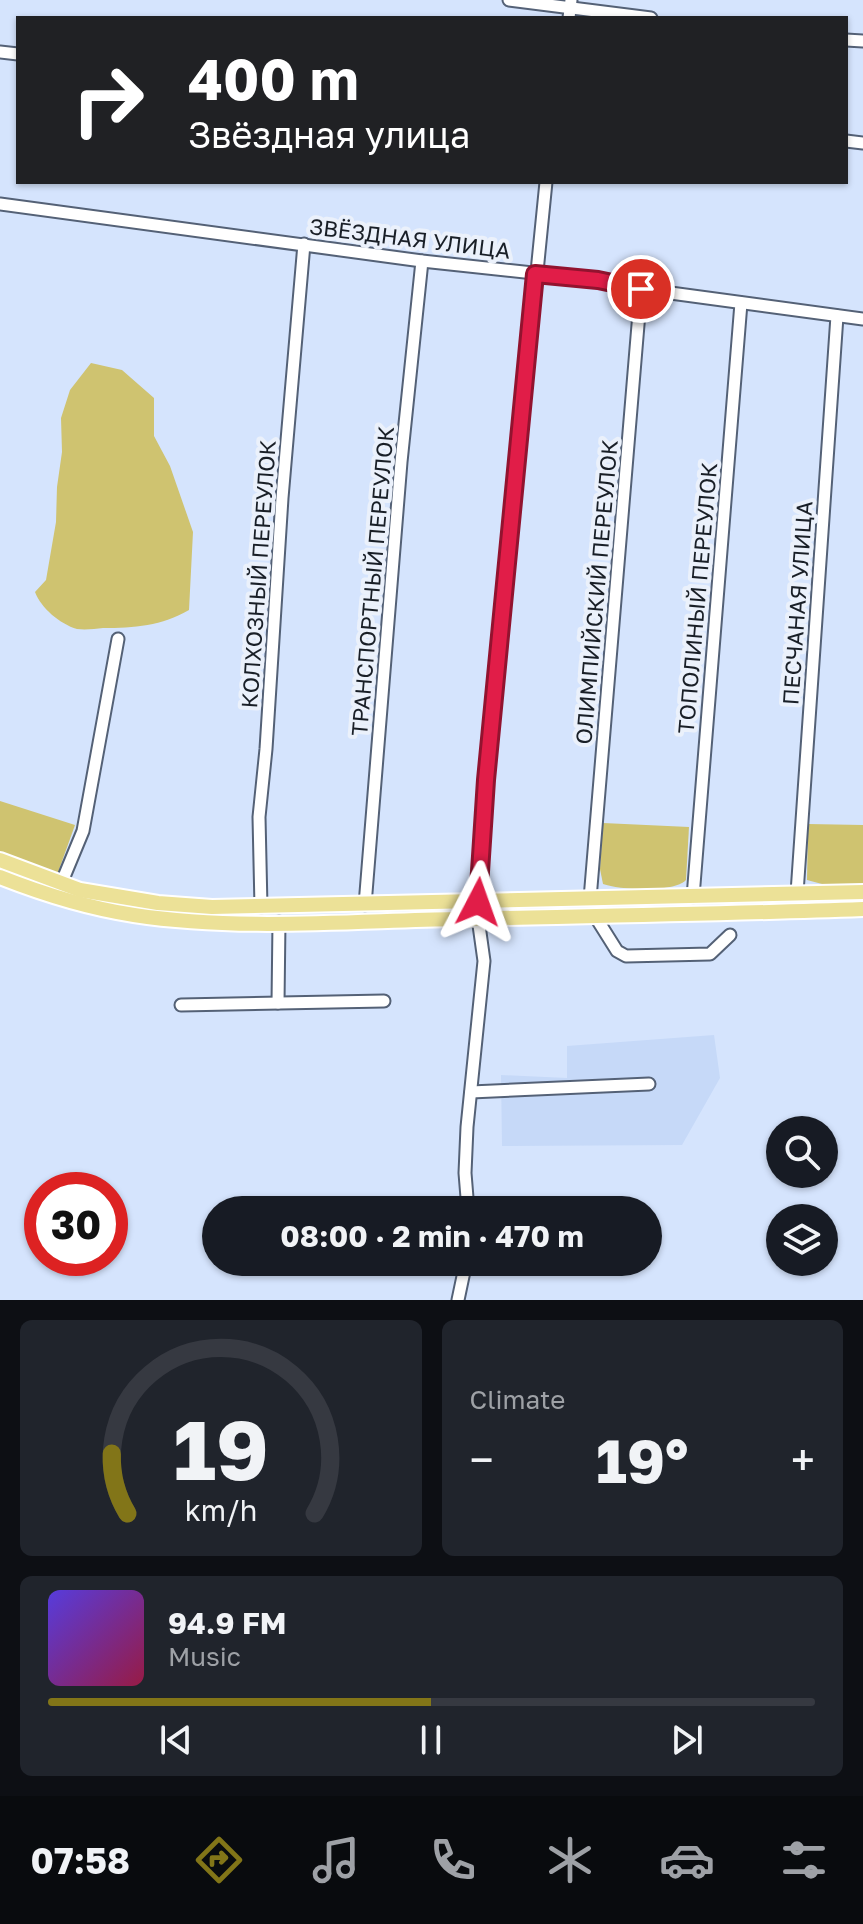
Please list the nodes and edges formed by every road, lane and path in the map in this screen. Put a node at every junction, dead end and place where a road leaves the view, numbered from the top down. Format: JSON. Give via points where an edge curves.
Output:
{"nodes":[{"id":1,"x":509,"y":0,"type":"edge"},
{"id":2,"x":570,"y":9,"type":"edge"},
{"id":3,"x":633,"y":16,"type":"edge"},
{"id":4,"x":546,"y":184,"type":"edge"},
{"id":5,"x":0,"y":204,"type":"edge"},
{"id":6,"x":304,"y":244,"type":"junction"},
{"id":7,"x":422,"y":261,"type":"junction"},
{"id":8,"x":535,"y":274,"type":"junction"},
{"id":9,"x":641,"y":289,"type":"junction"},
{"id":10,"x":741,"y":303,"type":"junction"},
{"id":11,"x":837,"y":316,"type":"junction"},
{"id":12,"x":863,"y":319,"type":"edge"},
{"id":13,"x":118,"y":639,"type":"dead end"},
{"id":14,"x":0,"y":860,"type":"edge"},
{"id":15,"x":0,"y":877,"type":"edge"},
{"id":16,"x":61,"y":884,"type":"junction"},
{"id":17,"x":863,"y":892,"type":"edge"},
{"id":18,"x":797,"y":893,"type":"junction"},
{"id":19,"x":693,"y":897,"type":"junction"},
{"id":20,"x":590,"y":899,"type":"junction"},
{"id":21,"x":478,"y":902,"type":"junction"},
{"id":22,"x":365,"y":905,"type":"junction"},
{"id":23,"x":261,"y":907,"type":"junction"},
{"id":24,"x":863,"y":909,"type":"edge"},
{"id":25,"x":595,"y":916,"type":"junction"},
{"id":26,"x":478,"y":918,"type":"junction"},
{"id":27,"x":279,"y":922,"type":"junction"},
{"id":28,"x":730,"y":935,"type":"dead end"},
{"id":29,"x":384,"y":1001,"type":"dead end"},
{"id":30,"x":278,"y":1003,"type":"junction"},
{"id":31,"x":181,"y":1005,"type":"dead end"},
{"id":32,"x":649,"y":1084,"type":"dead end"},
{"id":33,"x":471,"y":1092,"type":"junction"},
{"id":34,"x":467,"y":1196,"type":"edge"},
{"id":35,"x":463,"y":1276,"type":"edge"},
{"id":36,"x":458,"y":1300,"type":"edge"}],
"edges":[{"from":1,"to":2,"type":"street"},
{"from":2,"to":3,"type":"street"},
{"from":4,"to":8,"type":"street"},
{"from":5,"to":6,"type":"street","name":"ЗВЁЗДНАЯ УЛИЦА"},
{"from":6,"to":7,"type":"street","name":"ЗВЁЗДНАЯ УЛИЦА"},
{"from":6,"to":23,"type":"street","name":"КОЛХОЗНЫЙ ПЕРЕУЛОК","via":[[259,817]]},
{"from":7,"to":8,"type":"street","name":"ЗВЁЗДНАЯ УЛИЦА"},
{"from":7,"to":22,"type":"street","name":"ТРАНСПОРТНЫЙ ПЕРЕУЛОК"},
{"from":8,"to":9,"type":"street","name":"ЗВЁЗДНАЯ УЛИЦА"},
{"from":8,"to":21,"type":"street"},
{"from":9,"to":10,"type":"street","name":"ЗВЁЗДНАЯ УЛИЦА"},
{"from":9,"to":20,"type":"street","name":"ОЛИМПИЙСКИЙ ПЕРЕУЛОК"},
{"from":10,"to":11,"type":"street","name":"ЗВЁЗДНАЯ УЛИЦА"},
{"from":10,"to":19,"type":"street","name":"ТОПОЛИНЫЙ ПЕРЕУЛОК"},
{"from":11,"to":12,"type":"street","name":"ЗВЁЗДНАЯ УЛИЦА"},
{"from":11,"to":18,"type":"street","name":"ПЕСЧАНАЯ УЛИЦА"},
{"from":13,"to":16,"type":"street","via":[[83,831]]},
{"from":14,"to":16,"type":"main road"},
{"from":15,"to":27,"type":"main road","via":[[58,898],[133,915]]},
{"from":16,"to":23,"type":"main road","via":[[158,903]]},
{"from":17,"to":18,"type":"main road"},
{"from":18,"to":19,"type":"main road"},
{"from":19,"to":20,"type":"main road"},
{"from":20,"to":21,"type":"main road"},
{"from":21,"to":22,"type":"main road"},
{"from":22,"to":23,"type":"main road"},
{"from":24,"to":25,"type":"main road"},
{"from":25,"to":26,"type":"main road"},
{"from":25,"to":28,"type":"street","via":[[617,951],[626,956],[710,954]]},
{"from":26,"to":27,"type":"main road"},
{"from":26,"to":33,"type":"street","via":[[484,961]]},
{"from":27,"to":30,"type":"street"},
{"from":29,"to":30,"type":"street"},
{"from":30,"to":31,"type":"street"},
{"from":32,"to":33,"type":"street"},
{"from":33,"to":34,"type":"street"},
{"from":35,"to":36,"type":"street"}]}
